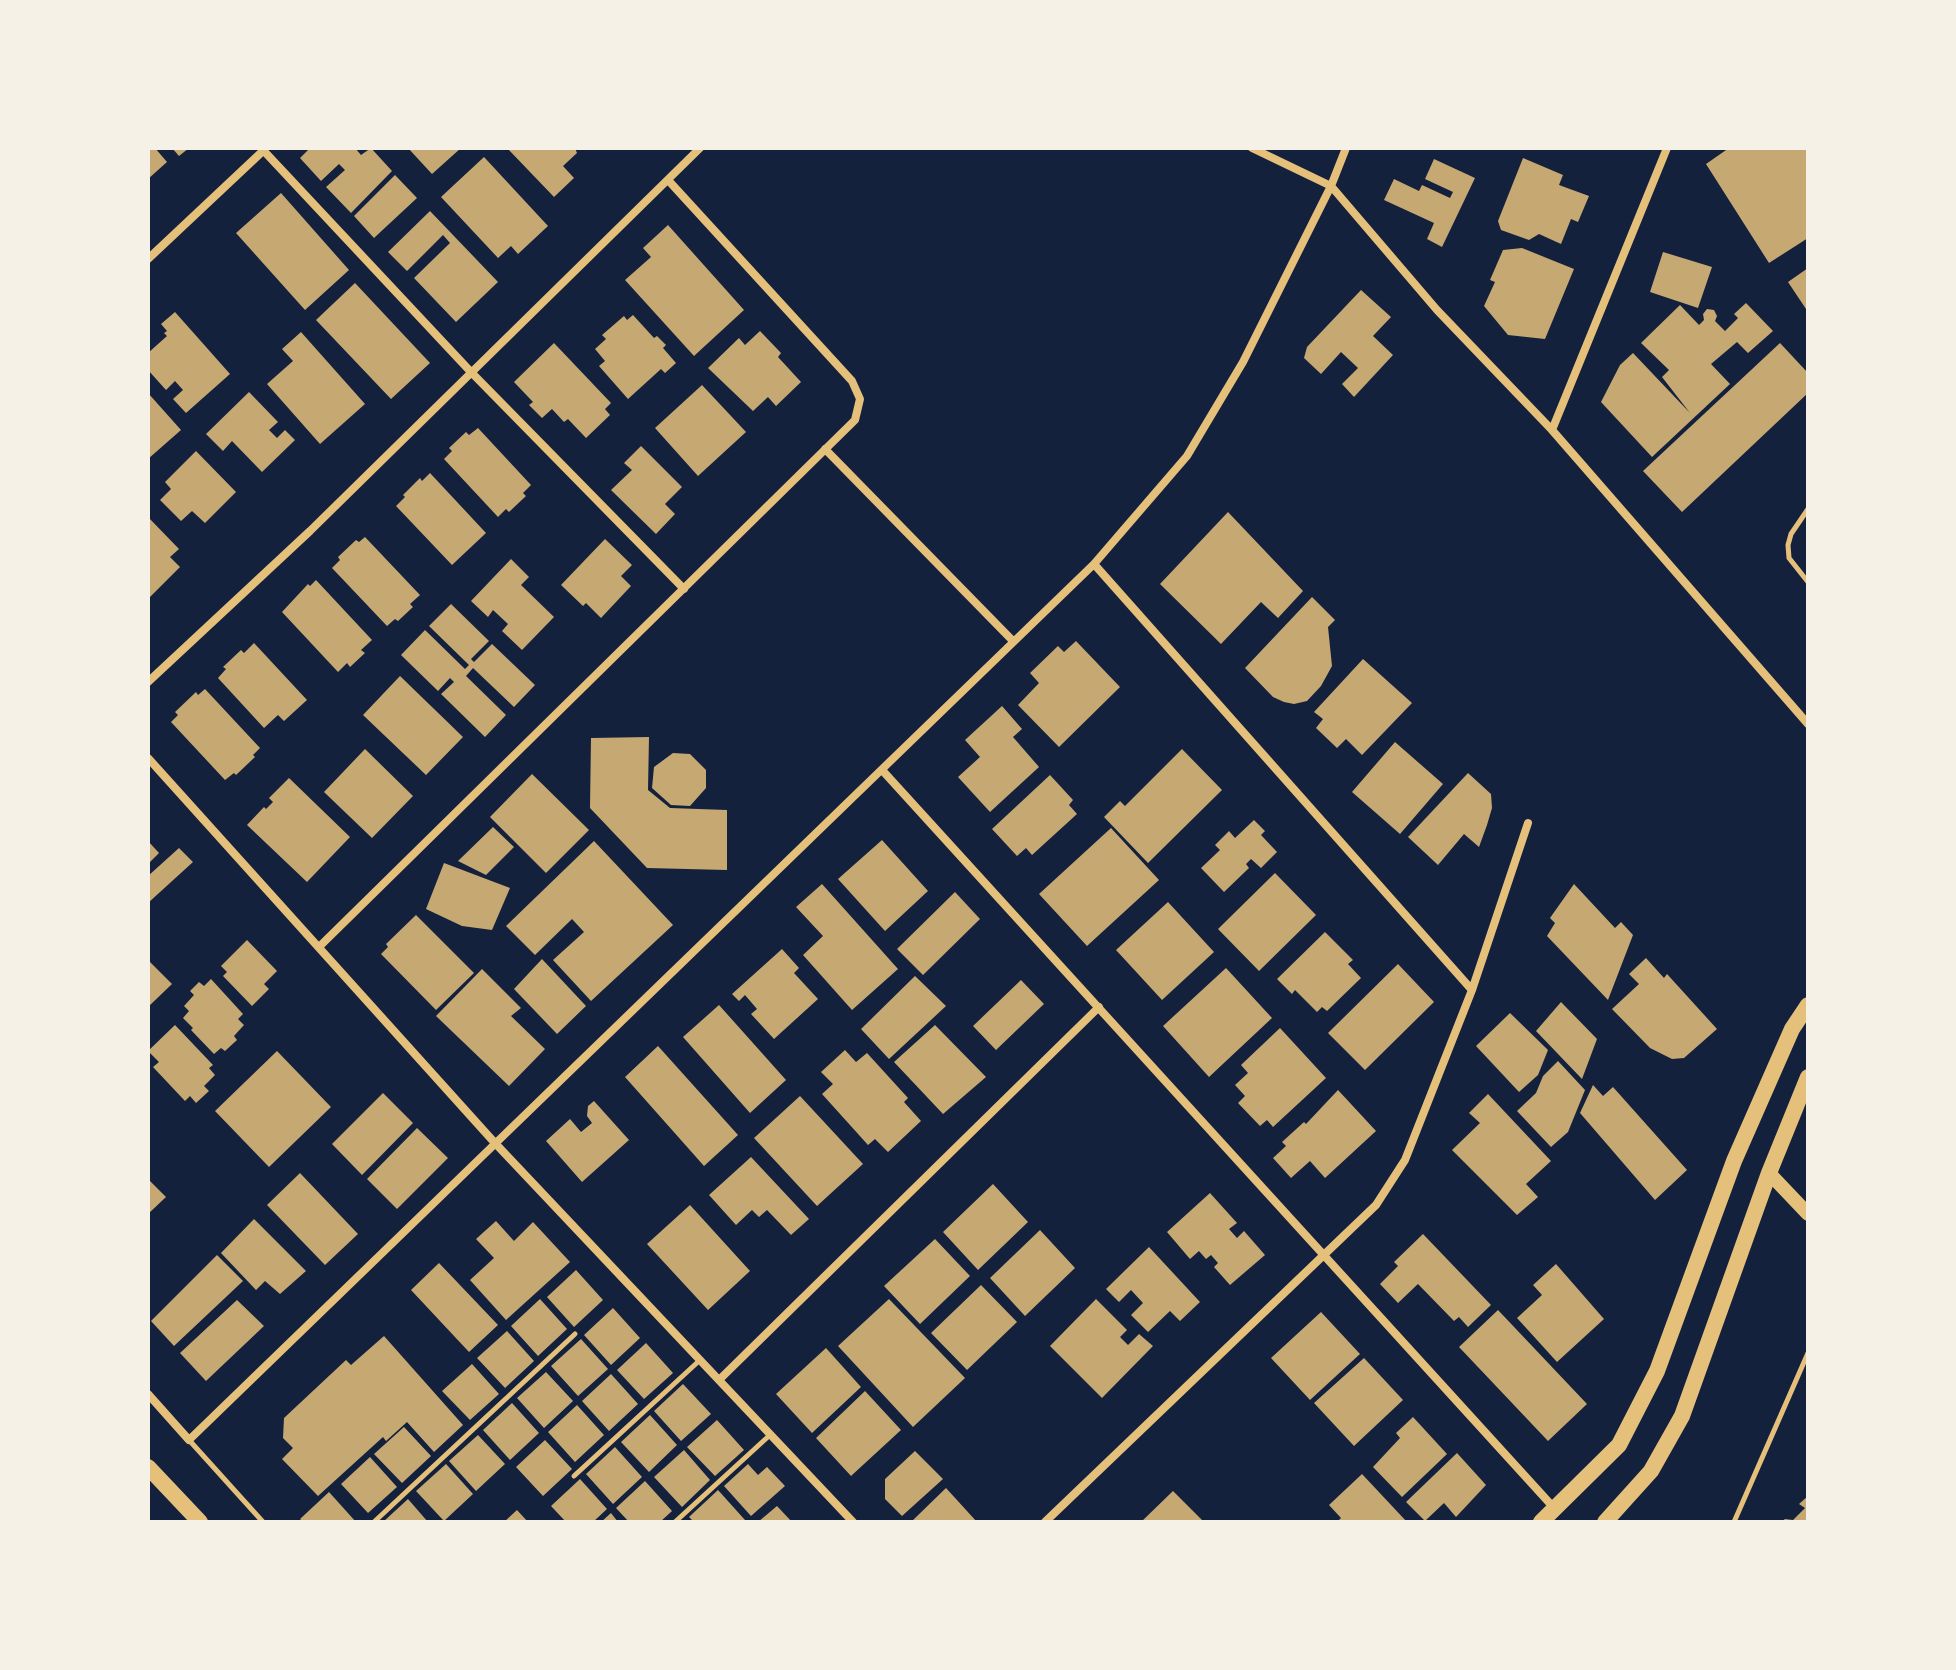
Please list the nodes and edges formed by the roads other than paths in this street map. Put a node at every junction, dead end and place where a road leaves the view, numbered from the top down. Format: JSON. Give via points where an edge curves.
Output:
{"nodes":[{"id":1,"x":700,"y":148,"type":"edge"},
{"id":2,"x":1252,"y":148,"type":"edge"},
{"id":3,"x":1346,"y":148,"type":"edge"},
{"id":4,"x":1667,"y":148,"type":"edge"},
{"id":5,"x":265,"y":149,"type":"edge"},
{"id":6,"x":668,"y":180,"type":"junction"},
{"id":7,"x":1331,"y":186,"type":"junction"},
{"id":8,"x":148,"y":259,"type":"edge"},
{"id":9,"x":470,"y":371,"type":"junction"},
{"id":10,"x":1552,"y":430,"type":"junction"},
{"id":11,"x":825,"y":449,"type":"junction"},
{"id":12,"x":1808,"y":509,"type":"edge"},
{"id":13,"x":1094,"y":564,"type":"junction"},
{"id":14,"x":1808,"y":582,"type":"edge"},
{"id":15,"x":684,"y":589,"type":"junction"},
{"id":16,"x":1013,"y":641,"type":"junction"},
{"id":17,"x":148,"y":682,"type":"edge"},
{"id":18,"x":1808,"y":724,"type":"edge"},
{"id":19,"x":148,"y":758,"type":"edge"},
{"id":20,"x":882,"y":770,"type":"junction"},
{"id":21,"x":1528,"y":823,"type":"dead end"},
{"id":22,"x":320,"y":946,"type":"junction"},
{"id":23,"x":1472,"y":990,"type":"junction"},
{"id":24,"x":1808,"y":1005,"type":"edge"},
{"id":25,"x":1099,"y":1007,"type":"junction"},
{"id":26,"x":1808,"y":1077,"type":"edge"},
{"id":27,"x":494,"y":1142,"type":"junction"},
{"id":28,"x":1769,"y":1173,"type":"junction"},
{"id":29,"x":1808,"y":1214,"type":"edge"},
{"id":30,"x":1325,"y":1257,"type":"junction"},
{"id":31,"x":575,"y":1334,"type":"dead end"},
{"id":32,"x":1808,"y":1353,"type":"edge"},
{"id":33,"x":700,"y":1360,"type":"junction"},
{"id":34,"x":719,"y":1380,"type":"junction"},
{"id":35,"x":148,"y":1394,"type":"edge"},
{"id":36,"x":771,"y":1434,"type":"junction"},
{"id":37,"x":189,"y":1440,"type":"junction"},
{"id":38,"x":148,"y":1467,"type":"edge"},
{"id":39,"x":574,"y":1476,"type":"dead end"},
{"id":40,"x":1555,"y":1509,"type":"junction"},
{"id":41,"x":200,"y":1522,"type":"edge"},
{"id":42,"x":263,"y":1522,"type":"edge"},
{"id":43,"x":374,"y":1522,"type":"edge"},
{"id":44,"x":675,"y":1522,"type":"edge"},
{"id":45,"x":853,"y":1522,"type":"edge"},
{"id":46,"x":1045,"y":1522,"type":"edge"},
{"id":47,"x":1541,"y":1522,"type":"edge"},
{"id":48,"x":1605,"y":1522,"type":"edge"},
{"id":49,"x":1734,"y":1522,"type":"edge"}],
"edges":[{"from":1,"to":6,"type":"street"},
{"from":2,"to":7,"type":"street"},
{"from":3,"to":7,"type":"street"},
{"from":4,"to":10,"type":"street"},
{"from":5,"to":8,"type":"street"},
{"from":5,"to":9,"type":"street"},
{"from":6,"to":9,"type":"street"},
{"from":6,"to":11,"type":"street","via":[[852,381],[860,399],[855,420]]},
{"from":7,"to":10,"type":"street","via":[[1437,310]]},
{"from":7,"to":13,"type":"street","via":[[1243,362],[1187,456]]},
{"from":9,"to":15,"type":"street"},
{"from":9,"to":17,"type":"street"},
{"from":10,"to":18,"type":"street"},
{"from":11,"to":15,"type":"street"},
{"from":11,"to":16,"type":"street"},
{"from":12,"to":14,"type":"lane","via":[[1788,545],[1789,558]]},
{"from":13,"to":16,"type":"street"},
{"from":13,"to":23,"type":"street"},
{"from":15,"to":22,"type":"street"},
{"from":16,"to":20,"type":"street"},
{"from":19,"to":22,"type":"street"},
{"from":20,"to":25,"type":"street"},
{"from":20,"to":27,"type":"street"},
{"from":21,"to":23,"type":"street"},
{"from":22,"to":27,"type":"street"},
{"from":23,"to":30,"type":"street","via":[[1405,1160],[1376,1205]]},
{"from":24,"to":40,"type":"main road","via":[[1792,1029],[1734,1161],[1657,1371],[1619,1445]]},
{"from":25,"to":30,"type":"street"},
{"from":25,"to":34,"type":"street"},
{"from":26,"to":28,"type":"main road"},
{"from":27,"to":33,"type":"street"},
{"from":27,"to":37,"type":"street"},
{"from":28,"to":29,"type":"street"},
{"from":28,"to":48,"type":"main road","via":[[1682,1416],[1651,1471]]},
{"from":30,"to":40,"type":"street"},
{"from":30,"to":46,"type":"street"},
{"from":31,"to":43,"type":"lane"},
{"from":32,"to":49,"type":"lane"},
{"from":33,"to":34,"type":"street"},
{"from":33,"to":39,"type":"lane"},
{"from":34,"to":36,"type":"street"},
{"from":35,"to":37,"type":"street"},
{"from":36,"to":44,"type":"lane"},
{"from":36,"to":45,"type":"street"},
{"from":37,"to":42,"type":"lane"},
{"from":38,"to":41,"type":"main road"},
{"from":40,"to":47,"type":"main road"}]}
